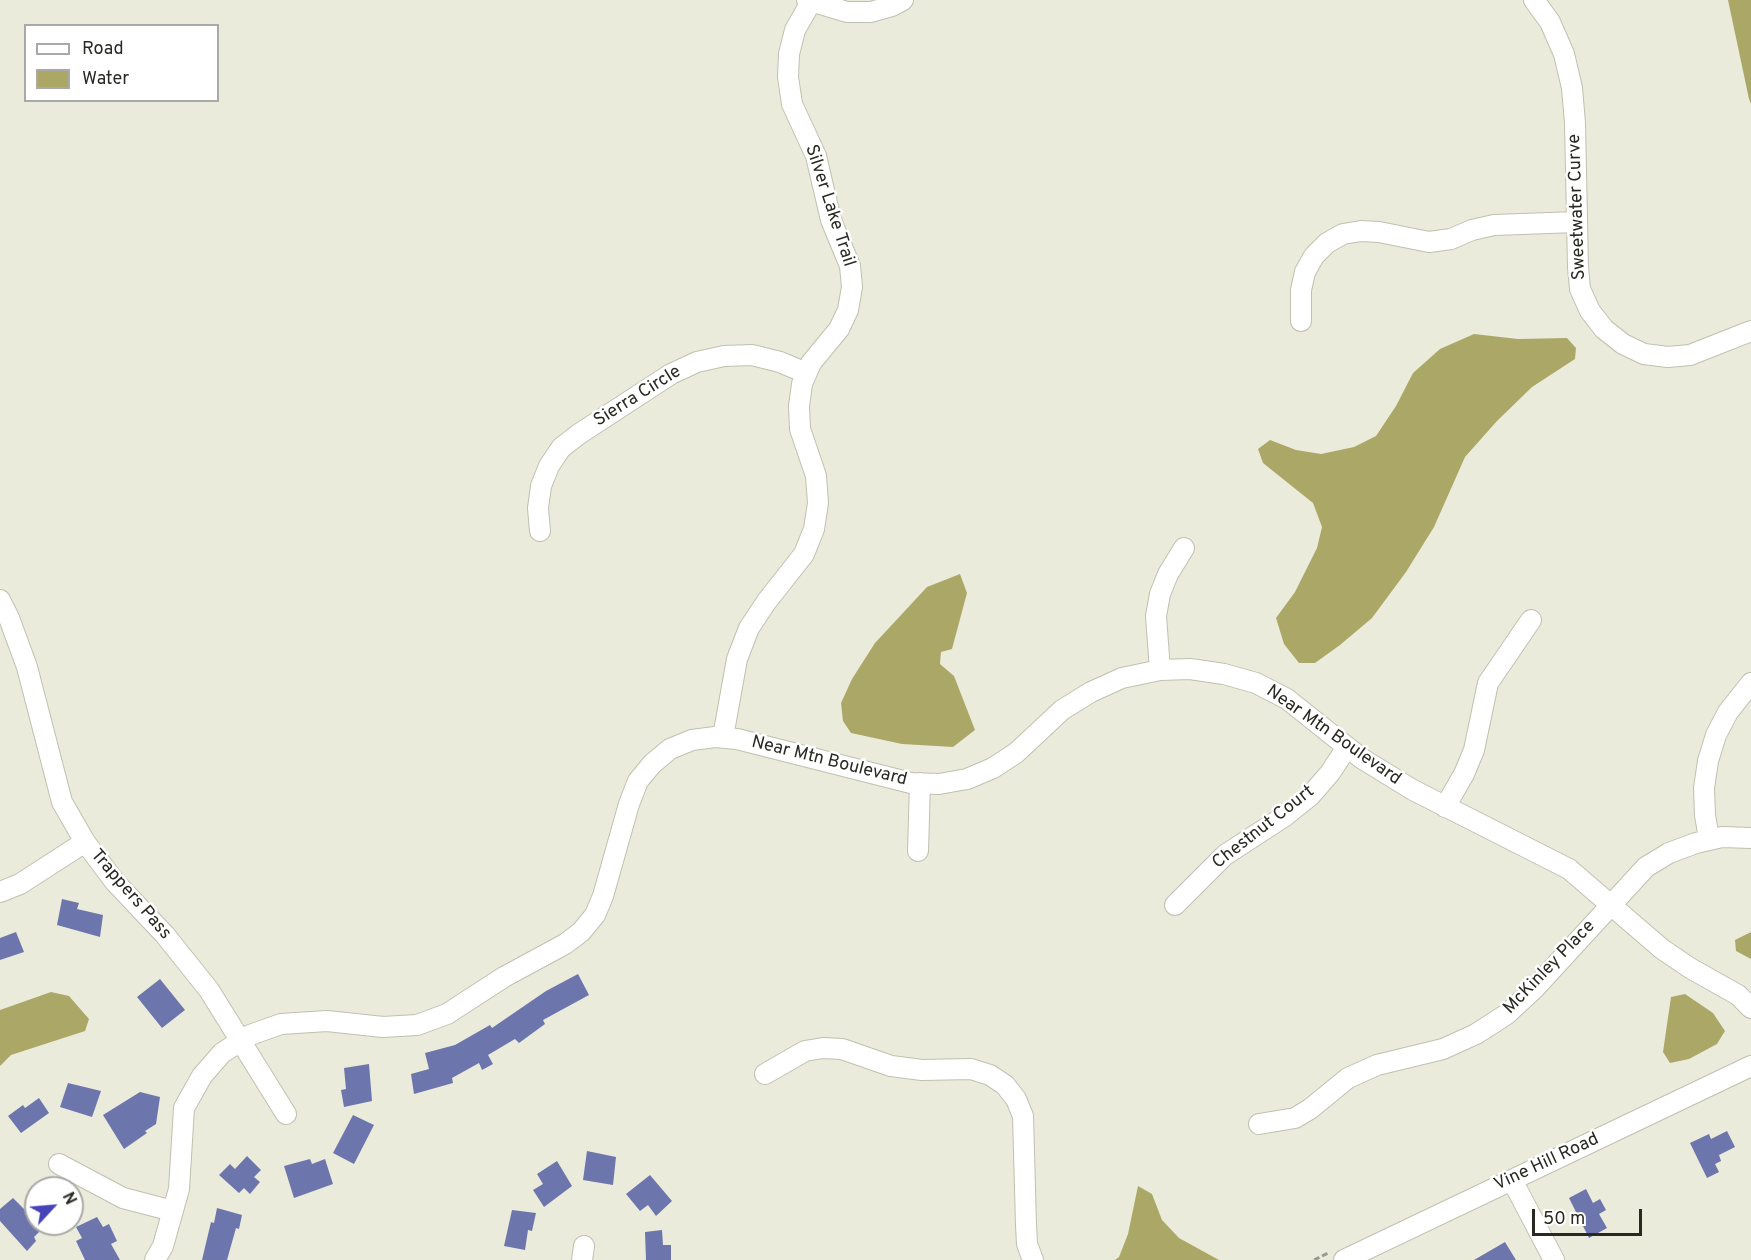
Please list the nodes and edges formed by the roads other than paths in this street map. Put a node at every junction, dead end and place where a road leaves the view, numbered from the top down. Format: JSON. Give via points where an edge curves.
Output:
{"nodes":[{"id":1,"x":903,"y":0,"type":"edge"},
{"id":2,"x":1534,"y":0,"type":"edge"},
{"id":3,"x":809,"y":1,"type":"edge"},
{"id":4,"x":1576,"y":222,"type":"junction"},
{"id":5,"x":1301,"y":321,"type":"dead end"},
{"id":6,"x":1751,"y":331,"type":"edge"},
{"id":7,"x":806,"y":373,"type":"junction"},
{"id":8,"x":540,"y":531,"type":"dead end"},
{"id":9,"x":1184,"y":548,"type":"dead end"},
{"id":10,"x":0,"y":600,"type":"edge"},
{"id":11,"x":1531,"y":620,"type":"dead end"},
{"id":12,"x":1160,"y":670,"type":"junction"},
{"id":13,"x":1751,"y":683,"type":"edge"},
{"id":14,"x":723,"y":737,"type":"junction"},
{"id":15,"x":1347,"y":747,"type":"junction"},
{"id":16,"x":920,"y":783,"type":"junction"},
{"id":17,"x":1445,"y":807,"type":"junction"},
{"id":18,"x":1751,"y":838,"type":"edge"},
{"id":19,"x":1709,"y":839,"type":"junction"},
{"id":20,"x":85,"y":842,"type":"junction"},
{"id":21,"x":918,"y":851,"type":"dead end"},
{"id":22,"x":0,"y":892,"type":"edge"},
{"id":23,"x":1175,"y":904,"type":"dead end"},
{"id":24,"x":1610,"y":905,"type":"junction"},
{"id":25,"x":1751,"y":1008,"type":"edge"},
{"id":26,"x":241,"y":1041,"type":"junction"},
{"id":27,"x":1751,"y":1066,"type":"edge"},
{"id":28,"x":765,"y":1074,"type":"dead end"},
{"id":29,"x":286,"y":1114,"type":"dead end"},
{"id":30,"x":1259,"y":1124,"type":"dead end"},
{"id":31,"x":59,"y":1164,"type":"dead end"},
{"id":32,"x":1512,"y":1180,"type":"junction"},
{"id":33,"x":173,"y":1211,"type":"junction"},
{"id":34,"x":1025,"y":1258,"type":"edge"},
{"id":35,"x":156,"y":1260,"type":"edge"},
{"id":36,"x":1344,"y":1260,"type":"edge"},
{"id":37,"x":1554,"y":1260,"type":"edge"}],
"edges":[{"from":1,"to":3,"type":"street","via":[[871,12],[847,12]]},
{"from":2,"to":4,"type":"street","name":"Sweetwater Curve","via":[[1550,22],[1564,54],[1572,88]]},
{"from":3,"to":7,"type":"street","name":"Silver Lake Trail","via":[[789,54],[792,105],[816,156],[831,220],[850,266],[852,287],[839,329]]},
{"from":4,"to":5,"type":"street","via":[[1494,225],[1429,242],[1379,232],[1343,234],[1327,243],[1305,272]]},
{"from":4,"to":6,"type":"street","name":"Sweetwater Curve","via":[[1580,289],[1604,329],[1623,344],[1644,354],[1690,355]]},
{"from":7,"to":8,"type":"street","name":"Sierra Circle","via":[[780,362],[743,355],[697,362],[671,374],[561,448],[541,486]]},
{"from":7,"to":14,"type":"street","name":"Silver Lake Trail","via":[[799,406],[800,429],[816,476],[818,503],[814,529],[804,554],[749,628],[737,659]]},
{"from":9,"to":12,"type":"street","via":[[1160,594],[1156,616]]},
{"from":10,"to":20,"type":"street","name":"Trappers Pass","via":[[27,667],[62,802]]},
{"from":11,"to":17,"type":"street","via":[[1488,683],[1474,750]]},
{"from":12,"to":15,"type":"street","name":"Near Mtn Boulevard","via":[[1190,669],[1256,683],[1287,699]]},
{"from":12,"to":16,"type":"street","name":"Near Mtn Boulevard","via":[[1122,678],[1091,692],[1062,710],[1016,753],[993,768],[967,779]]},
{"from":13,"to":19,"type":"street","via":[[1728,712],[1708,761],[1704,788]]},
{"from":14,"to":16,"type":"street","name":"Near Mtn Boulevard"},
{"from":14,"to":26,"type":"street","name":"Near Mtn Boulevard","via":[[670,749],[638,781],[595,915],[565,944],[447,1014],[417,1025],[383,1027],[327,1021],[280,1024]]},
{"from":15,"to":17,"type":"street","name":"Near Mtn Boulevard"},
{"from":15,"to":23,"type":"street","name":"Chestnut Court","via":[[1310,796],[1225,855]]},
{"from":16,"to":21,"type":"street"},
{"from":17,"to":24,"type":"street","name":"Near Mtn Boulevard","via":[[1569,869]]},
{"from":18,"to":19,"type":"street","name":"McKinley Place"},
{"from":19,"to":24,"type":"street","name":"McKinley Place","via":[[1669,853],[1646,867]]},
{"from":20,"to":22,"type":"street","via":[[20,884]]},
{"from":20,"to":26,"type":"street","name":"Trappers Pass","via":[[209,990]]},
{"from":24,"to":25,"type":"street","name":"Near Mtn Boulevard","via":[[1662,949],[1738,995]]},
{"from":24,"to":30,"type":"street","name":"McKinley Place","via":[[1534,989],[1507,1014],[1476,1034],[1443,1048],[1377,1065],[1348,1078],[1295,1118]]},
{"from":26,"to":29,"type":"street","name":"Trappers Pass"},
{"from":26,"to":33,"type":"street","name":"Near Mtn Boulevard","via":[[222,1053],[201,1076],[184,1107],[179,1189]]},
{"from":27,"to":32,"type":"street","name":"Vine Hill Road"},
{"from":28,"to":34,"type":"street","via":[[805,1051],[823,1048],[842,1049],[891,1065],[922,1070],[971,1069],[1005,1085],[1023,1116]]},
{"from":31,"to":33,"type":"street","via":[[123,1198]]},
{"from":32,"to":36,"type":"street","name":"Vine Hill Road"},
{"from":32,"to":37,"type":"street"},
{"from":33,"to":35,"type":"street","name":"Near Mtn Boulevard"}]}
